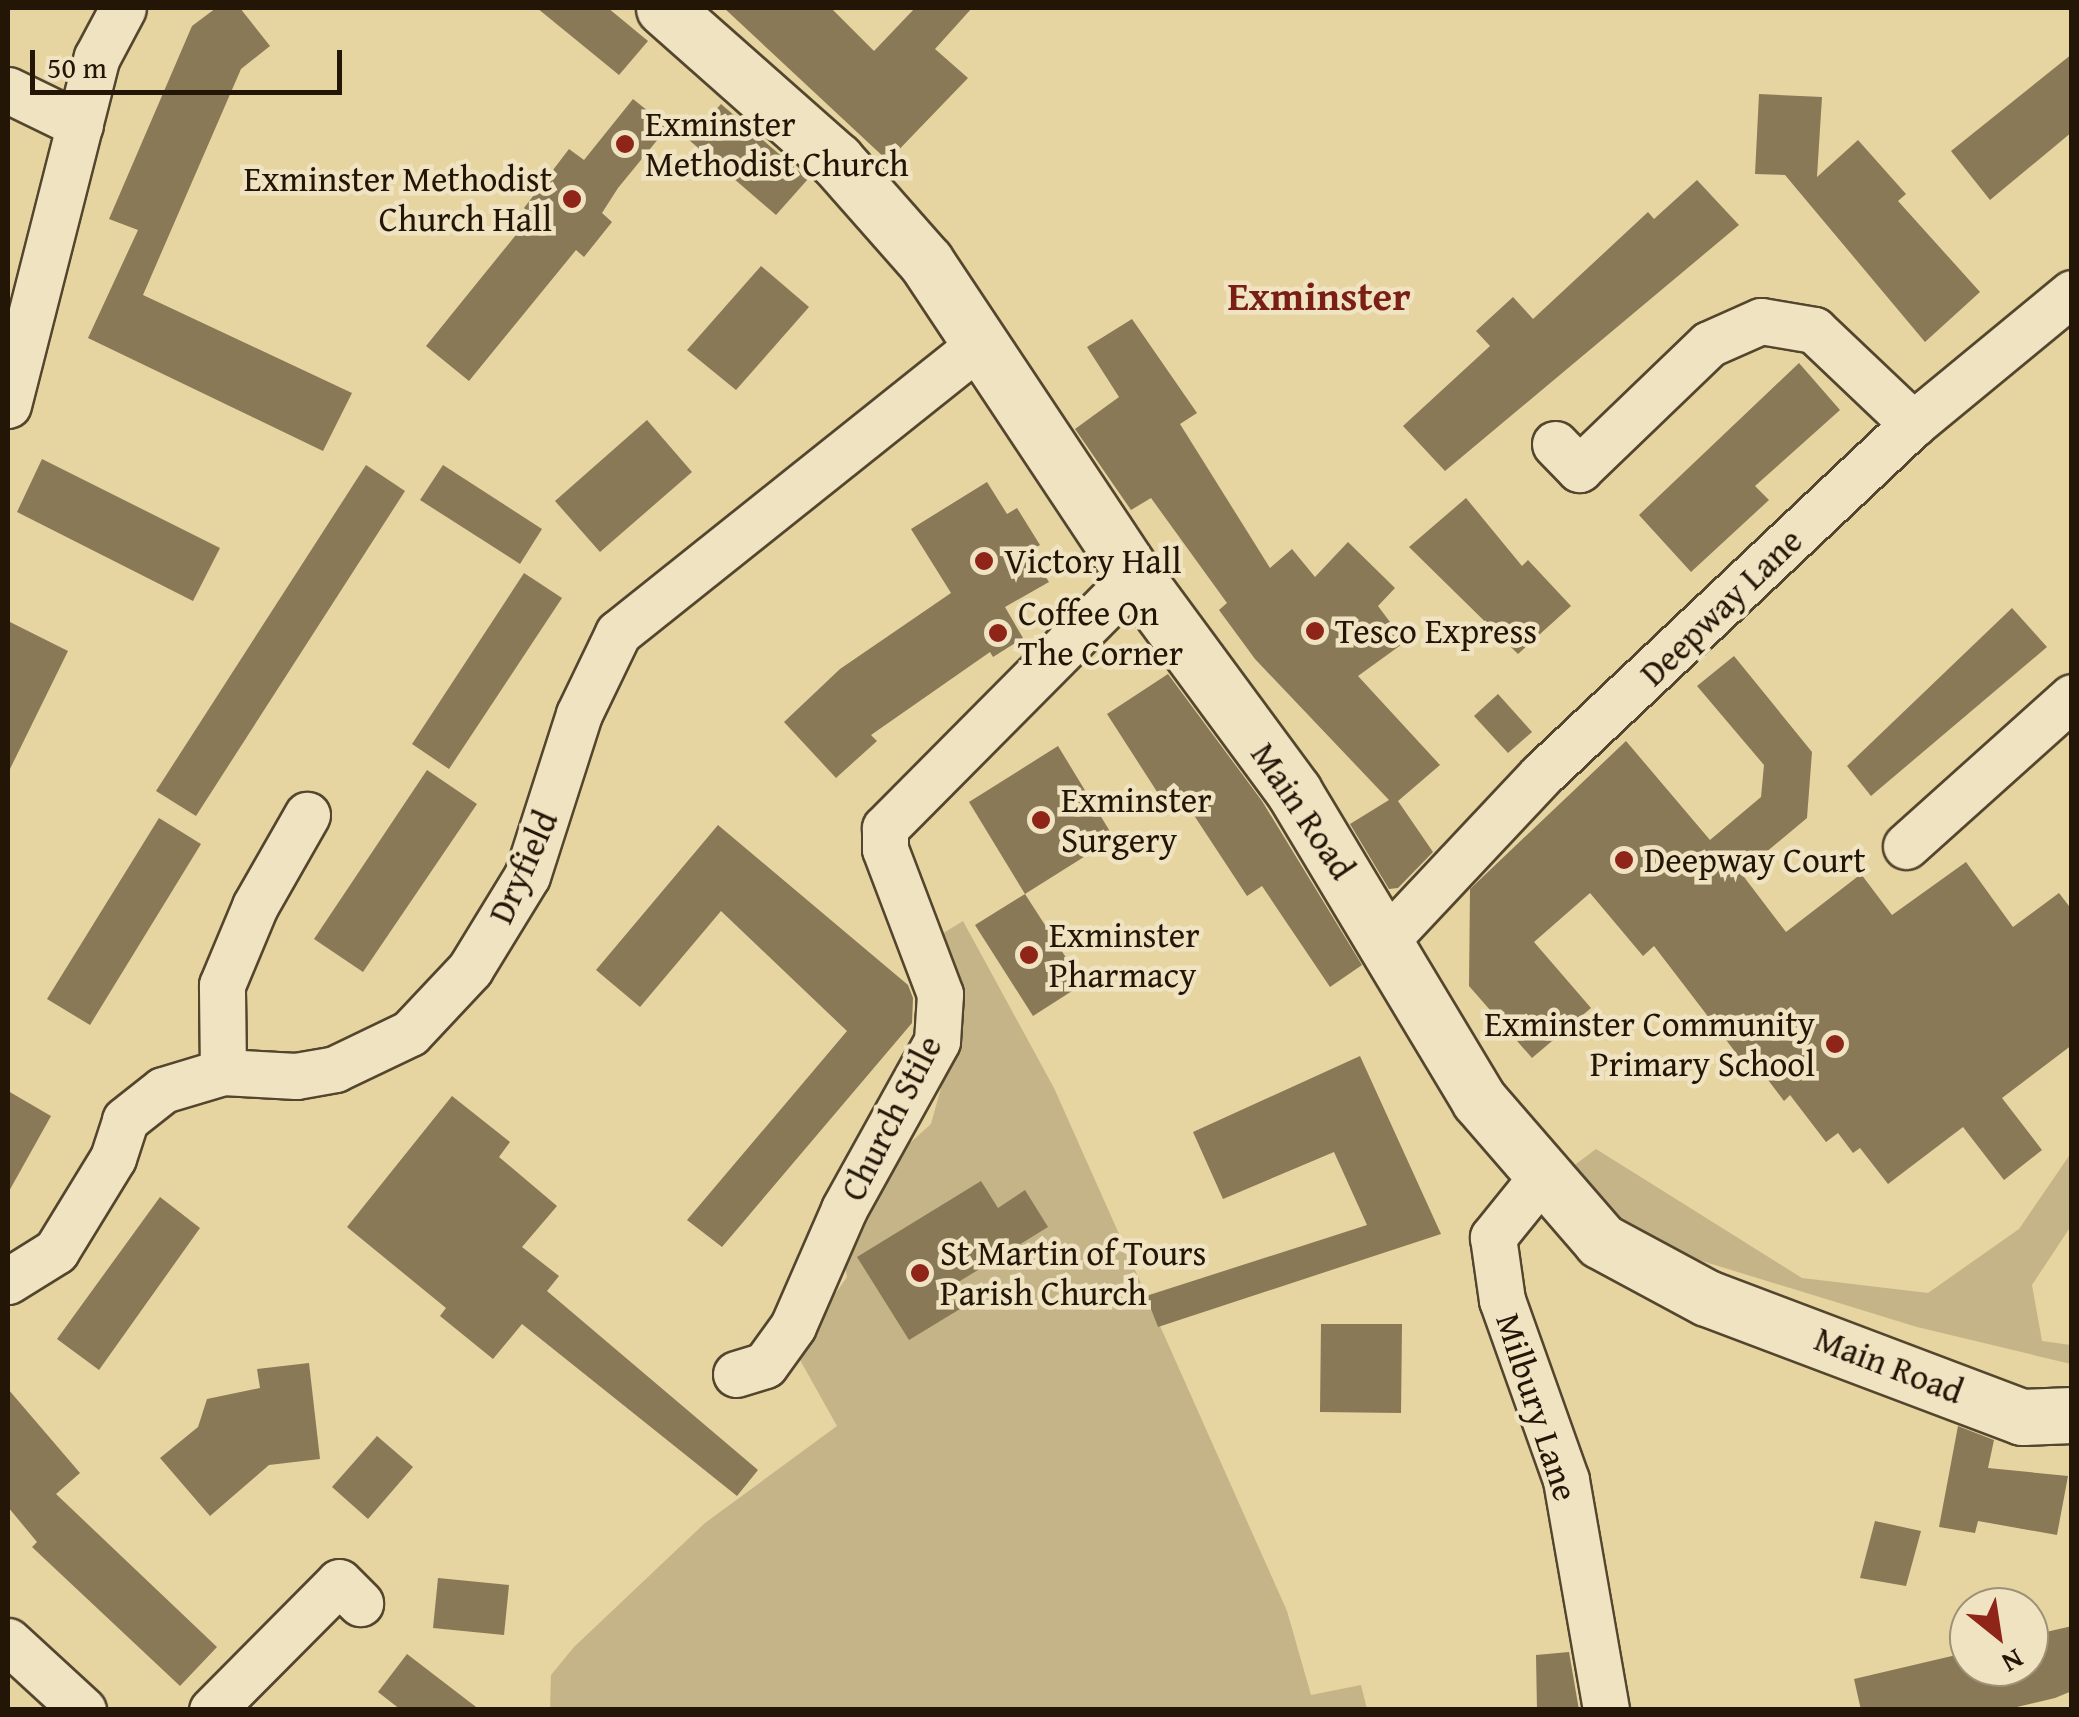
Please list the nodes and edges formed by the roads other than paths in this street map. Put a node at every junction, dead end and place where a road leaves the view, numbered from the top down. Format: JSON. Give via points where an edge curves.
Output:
{"nodes":[{"id":1,"x":124,"y":8,"type":"edge"},
{"id":2,"x":664,"y":8,"type":"edge"},
{"id":3,"x":8,"y":90,"type":"edge"},
{"id":4,"x":80,"y":125,"type":"junction"},
{"id":5,"x":2072,"y":293,"type":"edge"},
{"id":6,"x":980,"y":344,"type":"junction"},
{"id":7,"x":8,"y":404,"type":"edge"},
{"id":8,"x":1913,"y":424,"type":"junction"},
{"id":9,"x":1579,"y":469,"type":"dead end"},
{"id":10,"x":1134,"y":576,"type":"junction"},
{"id":11,"x":2072,"y":697,"type":"edge"},
{"id":12,"x":308,"y":815,"type":"dead end"},
{"id":13,"x":1906,"y":846,"type":"dead end"},
{"id":14,"x":1387,"y":939,"type":"junction"},
{"id":15,"x":223,"y":1072,"type":"junction"},
{"id":16,"x":1540,"y":1178,"type":"junction"},
{"id":17,"x":8,"y":1281,"type":"edge"},
{"id":18,"x":736,"y":1374,"type":"dead end"},
{"id":19,"x":2072,"y":1415,"type":"edge"},
{"id":20,"x":339,"y":1582,"type":"dead end"},
{"id":21,"x":8,"y":1641,"type":"edge"},
{"id":22,"x":83,"y":1710,"type":"edge"},
{"id":23,"x":212,"y":1710,"type":"edge"},
{"id":24,"x":1606,"y":1710,"type":"edge"}],
"edges":[{"from":1,"to":4,"type":"street","via":[[97,57]]},
{"from":2,"to":6,"type":"street","name":"Main Road","via":[[884,210]]},
{"from":3,"to":4,"type":"street"},
{"from":4,"to":7,"type":"street"},
{"from":5,"to":8,"type":"street","name":"Deepway Lane"},
{"from":6,"to":10,"type":"street","name":"Main Road"},
{"from":6,"to":15,"type":"street","name":"Dryfield","via":[[618,633],[579,714],[527,876],[470,970],[410,1034],[336,1069],[296,1076]]},
{"from":8,"to":9,"type":"street","via":[[1814,330],[1761,321],[1709,344]]},
{"from":8,"to":14,"type":"street","name":"Deepway Lane","via":[[1540,775]]},
{"from":10,"to":14,"type":"street","name":"Main Road","via":[[1294,792]]},
{"from":10,"to":18,"type":"street","name":"Church Stile","via":[[885,828],[884,849],[940,994],[937,1041],[844,1209],[794,1326],[764,1365]]},
{"from":11,"to":13,"type":"street"},
{"from":12,"to":15,"type":"street","via":[[255,906],[222,986]]},
{"from":14,"to":16,"type":"street","name":"Main Road","via":[[1479,1100]]},
{"from":15,"to":17,"type":"street","name":"Dryfield","via":[[163,1090],[125,1120],[113,1158],[56,1251]]},
{"from":16,"to":19,"type":"street","name":"Main Road","via":[[1601,1241],[1707,1298],[2022,1418]]},
{"from":16,"to":24,"type":"street","name":"Milbury Lane","via":[[1492,1238],[1502,1300],[1566,1480]]},
{"from":20,"to":23,"type":"street"},
{"from":21,"to":22,"type":"street"}]}
